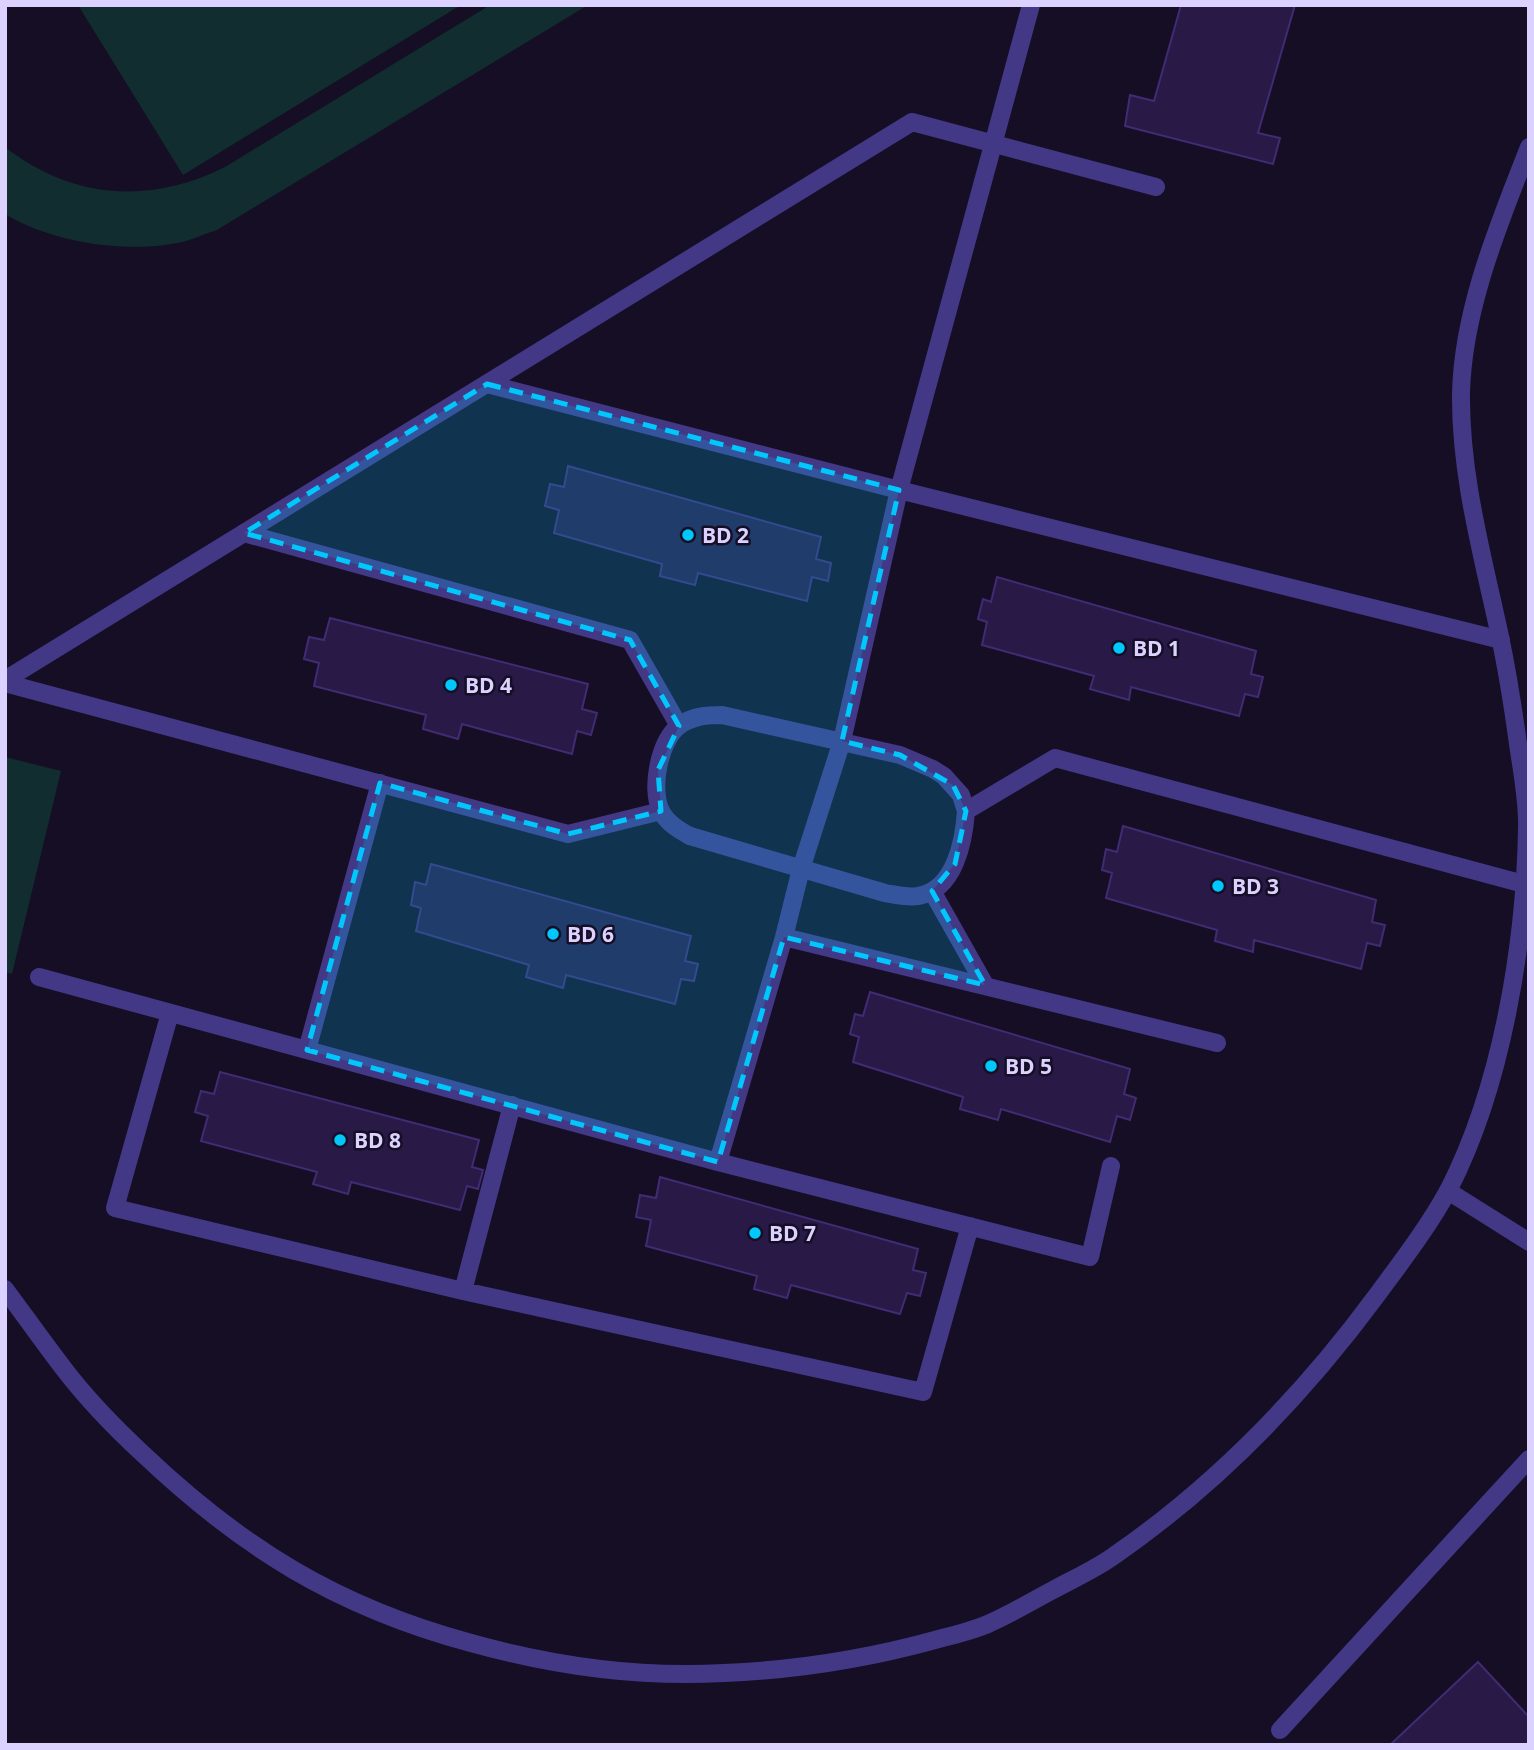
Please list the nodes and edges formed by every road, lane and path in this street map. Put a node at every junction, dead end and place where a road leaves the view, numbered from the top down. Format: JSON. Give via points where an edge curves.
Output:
{"nodes":[{"id":1,"x":1031,"y":5,"type":"edge"},
{"id":2,"x":993,"y":143,"type":"junction"},
{"id":3,"x":1529,"y":147,"type":"edge"},
{"id":4,"x":1156,"y":187,"type":"dead end"},
{"id":5,"x":487,"y":384,"type":"junction"},
{"id":6,"x":898,"y":490,"type":"junction"},
{"id":7,"x":244,"y":533,"type":"junction"},
{"id":8,"x":1501,"y":640,"type":"junction"},
{"id":9,"x":5,"y":682,"type":"edge"},
{"id":10,"x":679,"y":726,"type":"junction"},
{"id":11,"x":842,"y":741,"type":"junction"},
{"id":12,"x":380,"y":783,"type":"junction"},
{"id":13,"x":661,"y":811,"type":"junction"},
{"id":14,"x":966,"y":811,"type":"junction"},
{"id":15,"x":801,"y":869,"type":"junction"},
{"id":16,"x":1524,"y":884,"type":"junction"},
{"id":17,"x":932,"y":891,"type":"junction"},
{"id":18,"x":784,"y":937,"type":"junction"},
{"id":19,"x":38,"y":977,"type":"dead end"},
{"id":20,"x":985,"y":985,"type":"junction"},
{"id":21,"x":170,"y":1013,"type":"junction"},
{"id":22,"x":1217,"y":1043,"type":"dead end"},
{"id":23,"x":307,"y":1050,"type":"junction"},
{"id":24,"x":512,"y":1105,"type":"junction"},
{"id":25,"x":718,"y":1163,"type":"junction"},
{"id":26,"x":1111,"y":1166,"type":"dead end"},
{"id":27,"x":1448,"y":1191,"type":"junction"},
{"id":28,"x":970,"y":1226,"type":"junction"},
{"id":29,"x":1529,"y":1242,"type":"edge"},
{"id":30,"x":5,"y":1289,"type":"edge"},
{"id":31,"x":463,"y":1291,"type":"junction"},
{"id":32,"x":1529,"y":1459,"type":"edge"},
{"id":33,"x":1280,"y":1730,"type":"dead end"}],
"edges":[{"from":1,"to":2,"type":"street"},
{"from":2,"to":4,"type":"street"},
{"from":2,"to":5,"type":"street","via":[[912,122]]},
{"from":2,"to":6,"type":"street"},
{"from":3,"to":8,"type":"street","via":[[1475,299],[1465,341],[1461,391],[1469,498]]},
{"from":5,"to":6,"type":"street"},
{"from":5,"to":7,"type":"street"},
{"from":6,"to":8,"type":"street"},
{"from":6,"to":11,"type":"street"},
{"from":7,"to":9,"type":"street"},
{"from":7,"to":10,"type":"street","via":[[630,640]]},
{"from":8,"to":16,"type":"street","via":[[1528,821]]},
{"from":9,"to":12,"type":"street"},
{"from":10,"to":11,"type":"street","via":[[695,717],[722,715]]},
{"from":10,"to":13,"type":"street","via":[[668,738],[658,770],[655,785]]},
{"from":11,"to":14,"type":"street","via":[[900,755],[933,769],[961,795]]},
{"from":11,"to":15,"type":"street"},
{"from":12,"to":13,"type":"street","via":[[568,834]]},
{"from":12,"to":23,"type":"street"},
{"from":13,"to":15,"type":"street","via":[[690,836]]},
{"from":14,"to":16,"type":"street","via":[[1055,758]]},
{"from":14,"to":17,"type":"street","via":[[955,864]]},
{"from":15,"to":17,"type":"street","via":[[886,893],[918,896]]},
{"from":15,"to":18,"type":"street"},
{"from":16,"to":27,"type":"street","via":[[1501,1048],[1479,1119]]},
{"from":17,"to":20,"type":"street"},
{"from":18,"to":20,"type":"street"},
{"from":18,"to":25,"type":"street"},
{"from":19,"to":21,"type":"street"},
{"from":20,"to":22,"type":"street"},
{"from":21,"to":23,"type":"street"},
{"from":21,"to":31,"type":"street","via":[[115,1208]]},
{"from":23,"to":24,"type":"street"},
{"from":24,"to":25,"type":"street"},
{"from":24,"to":31,"type":"street"},
{"from":25,"to":28,"type":"street"},
{"from":26,"to":28,"type":"street","via":[[1090,1257]]},
{"from":27,"to":29,"type":"street"},
{"from":27,"to":30,"type":"street","via":[[1410,1250],[1306,1385],[1178,1507],[1110,1559],[985,1626],[843,1662],[778,1671],[641,1674],[570,1666],[424,1630],[307,1580],[217,1519],[116,1429],[67,1374]]},
{"from":28,"to":31,"type":"street","via":[[923,1392]]},
{"from":32,"to":33,"type":"street"}]}
